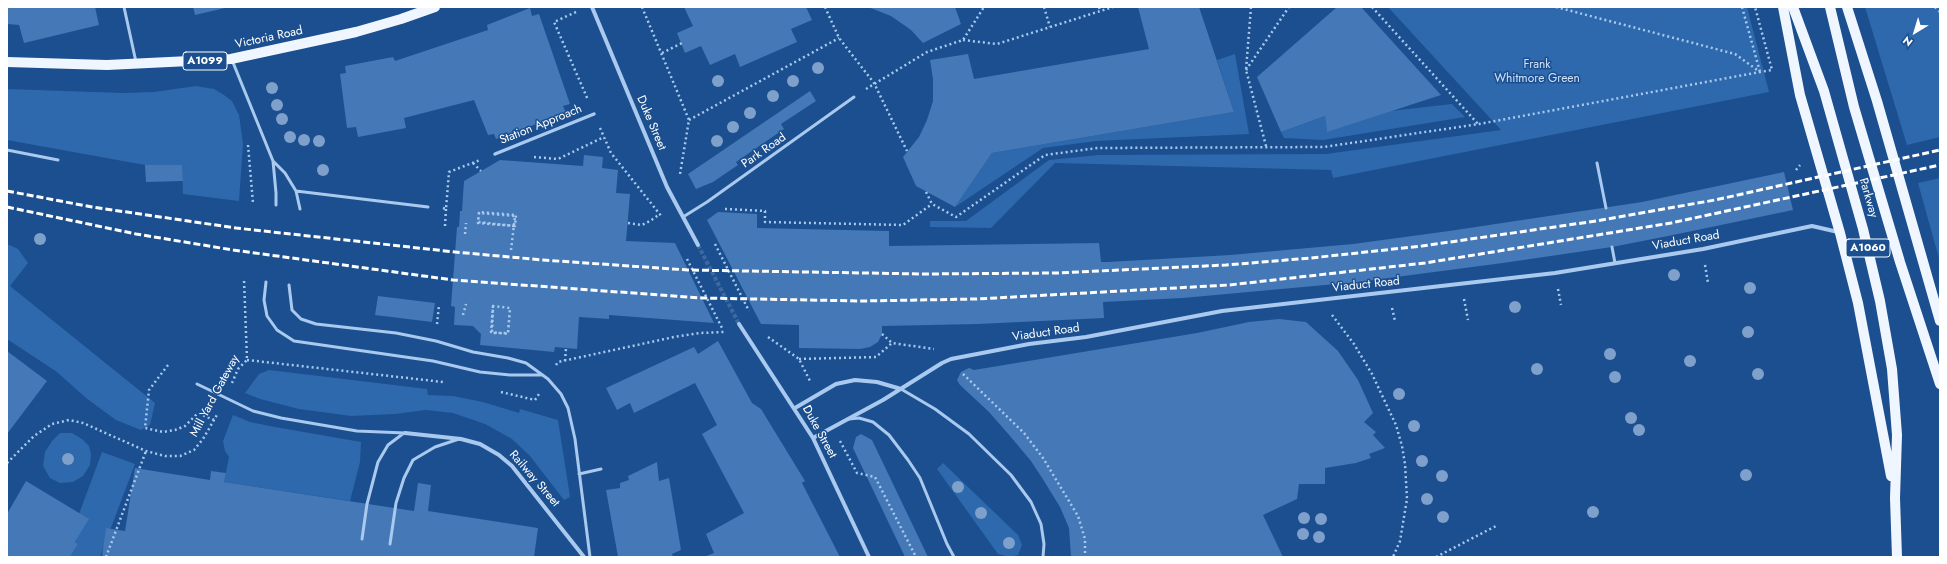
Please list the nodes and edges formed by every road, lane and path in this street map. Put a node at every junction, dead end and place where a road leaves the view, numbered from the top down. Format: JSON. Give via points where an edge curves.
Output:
{"nodes":[{"id":1,"x":124,"y":7,"type":"edge"},
{"id":2,"x":436,"y":7,"type":"edge"},
{"id":3,"x":592,"y":7,"type":"edge"},
{"id":4,"x":642,"y":7,"type":"edge"},
{"id":5,"x":825,"y":7,"type":"edge"},
{"id":6,"x":984,"y":7,"type":"edge"},
{"id":7,"x":1044,"y":7,"type":"edge"},
{"id":8,"x":1099,"y":7,"type":"edge"},
{"id":9,"x":1113,"y":7,"type":"edge"},
{"id":10,"x":1251,"y":7,"type":"edge"},
{"id":11,"x":1289,"y":7,"type":"edge"},
{"id":12,"x":1372,"y":7,"type":"edge"},
{"id":13,"x":1556,"y":7,"type":"edge"},
{"id":14,"x":1742,"y":7,"type":"edge"},
{"id":15,"x":1755,"y":7,"type":"edge"},
{"id":16,"x":1783,"y":7,"type":"edge"},
{"id":17,"x":1793,"y":7,"type":"edge"},
{"id":18,"x":1830,"y":7,"type":"edge"},
{"id":19,"x":1847,"y":7,"type":"edge"},
{"id":20,"x":1935,"y":7,"type":"edge"},
{"id":21,"x":580,"y":10,"type":"dead end"},
{"id":22,"x":1100,"y":11,"type":"junction"},
{"id":23,"x":1940,"y":12,"type":"edge"},
{"id":24,"x":1050,"y":27,"type":"junction"},
{"id":25,"x":839,"y":38,"type":"junction"},
{"id":26,"x":962,"y":40,"type":"junction"},
{"id":27,"x":682,"y":43,"type":"dead end"},
{"id":28,"x":662,"y":53,"type":"junction"},
{"id":29,"x":231,"y":58,"type":"junction"},
{"id":30,"x":7,"y":62,"type":"edge"},
{"id":31,"x":136,"y":64,"type":"junction"},
{"id":32,"x":1246,"y":70,"type":"junction"},
{"id":33,"x":1760,"y":72,"type":"junction"},
{"id":34,"x":874,"y":83,"type":"junction"},
{"id":35,"x":854,"y":97,"type":"dead end"},
{"id":36,"x":594,"y":114,"type":"junction"},
{"id":37,"x":689,"y":120,"type":"junction"},
{"id":38,"x":1479,"y":124,"type":"junction"},
{"id":39,"x":604,"y":137,"type":"junction"},
{"id":40,"x":594,"y":141,"type":"dead end"},
{"id":41,"x":1266,"y":146,"type":"junction"},
{"id":42,"x":7,"y":150,"type":"edge"},
{"id":43,"x":907,"y":151,"type":"dead end"},
{"id":44,"x":495,"y":154,"type":"dead end"},
{"id":45,"x":541,"y":158,"type":"dead end"},
{"id":46,"x":58,"y":160,"type":"dead end"},
{"id":47,"x":273,"y":161,"type":"junction"},
{"id":48,"x":473,"y":163,"type":"dead end"},
{"id":49,"x":541,"y":163,"type":"dead end"},
{"id":50,"x":1597,"y":163,"type":"dead end"},
{"id":51,"x":481,"y":171,"type":"dead end"},
{"id":52,"x":449,"y":172,"type":"dead end"},
{"id":53,"x":680,"y":179,"type":"dead end"},
{"id":54,"x":296,"y":191,"type":"junction"},
{"id":55,"x":926,"y":192,"type":"dead end"},
{"id":56,"x":932,"y":204,"type":"junction"},
{"id":57,"x":276,"y":205,"type":"dead end"},
{"id":58,"x":428,"y":207,"type":"joint"},
{"id":59,"x":1606,"y":208,"type":"dead end"},
{"id":60,"x":300,"y":209,"type":"dead end"},
{"id":61,"x":446,"y":209,"type":"junction"},
{"id":62,"x":696,"y":209,"type":"junction"},
{"id":63,"x":660,"y":214,"type":"junction"},
{"id":64,"x":683,"y":217,"type":"junction"},
{"id":65,"x":664,"y":218,"type":"dead end"},
{"id":66,"x":466,"y":223,"type":"dead end"},
{"id":67,"x":628,"y":223,"type":"dead end"},
{"id":68,"x":445,"y":226,"type":"dead end"},
{"id":69,"x":515,"y":226,"type":"dead end"},
{"id":70,"x":1840,"y":233,"type":"junction"},
{"id":71,"x":465,"y":234,"type":"dead end"},
{"id":72,"x":712,"y":239,"type":"dead end"},
{"id":73,"x":698,"y":244,"type":"tunnel mouth"},
{"id":74,"x":1612,"y":246,"type":"dead end"},
{"id":75,"x":511,"y":250,"type":"dead end"},
{"id":76,"x":686,"y":257,"type":"dead end"},
{"id":77,"x":1615,"y":263,"type":"junction"},
{"id":78,"x":244,"y":279,"type":"dead end"},
{"id":79,"x":266,"y":282,"type":"dead end"},
{"id":80,"x":289,"y":285,"type":"dead end"},
{"id":81,"x":1321,"y":300,"type":"junction"},
{"id":82,"x":466,"y":304,"type":"dead end"},
{"id":83,"x":510,"y":308,"type":"joint"},
{"id":84,"x":463,"y":315,"type":"dead end"},
{"id":85,"x":753,"y":318,"type":"dead end"},
{"id":86,"x":1940,"y":321,"type":"edge"},
{"id":87,"x":719,"y":323,"type":"dead end"},
{"id":88,"x":739,"y":324,"type":"tunnel mouth"},
{"id":89,"x":743,"y":332,"type":"junction"},
{"id":90,"x":882,"y":334,"type":"dead end"},
{"id":91,"x":767,"y":336,"type":"dead end"},
{"id":92,"x":892,"y":343,"type":"dead end"},
{"id":93,"x":566,"y":348,"type":"dead end"},
{"id":94,"x":247,"y":360,"type":"junction"},
{"id":95,"x":565,"y":361,"type":"junction"},
{"id":96,"x":168,"y":365,"type":"dead end"},
{"id":97,"x":556,"y":366,"type":"dead end"},
{"id":98,"x":541,"y":375,"type":"junction"},
{"id":99,"x":446,"y":382,"type":"dead end"},
{"id":100,"x":197,"y":384,"type":"dead end"},
{"id":101,"x":1940,"y":384,"type":"edge"},
{"id":102,"x":231,"y":385,"type":"dead end"},
{"id":103,"x":901,"y":389,"type":"junction"},
{"id":104,"x":498,"y":392,"type":"dead end"},
{"id":105,"x":539,"y":394,"type":"dead end"},
{"id":106,"x":816,"y":395,"type":"junction"},
{"id":107,"x":220,"y":408,"type":"dead end"},
{"id":108,"x":795,"y":408,"type":"junction"},
{"id":109,"x":214,"y":420,"type":"junction"},
{"id":110,"x":845,"y":420,"type":"junction"},
{"id":111,"x":832,"y":427,"type":"junction"},
{"id":112,"x":405,"y":433,"type":"junction"},
{"id":113,"x":813,"y":438,"type":"junction"},
{"id":114,"x":460,"y":439,"type":"junction"},
{"id":115,"x":146,"y":451,"type":"junction"},
{"id":116,"x":7,"y":463,"type":"edge"},
{"id":117,"x":601,"y":469,"type":"dead end"},
{"id":118,"x":579,"y":474,"type":"junction"},
{"id":119,"x":1895,"y":498,"type":"junction"},
{"id":120,"x":1496,"y":526,"type":"dead end"},
{"id":121,"x":362,"y":539,"type":"dead end"},
{"id":122,"x":390,"y":544,"type":"dead end"},
{"id":123,"x":106,"y":557,"type":"edge"},
{"id":124,"x":584,"y":557,"type":"edge"},
{"id":125,"x":590,"y":557,"type":"edge"},
{"id":126,"x":869,"y":557,"type":"edge"},
{"id":127,"x":916,"y":557,"type":"edge"},
{"id":128,"x":954,"y":557,"type":"edge"},
{"id":129,"x":1043,"y":557,"type":"edge"},
{"id":130,"x":1393,"y":557,"type":"edge"},
{"id":131,"x":1436,"y":557,"type":"edge"},
{"id":132,"x":1897,"y":557,"type":"edge"}],
"edges":[{"from":1,"to":31,"type":"lane"},
{"from":2,"to":29,"type":"main road","name":"Victoria Road","number":"A1099","via":[[356,32]]},
{"from":3,"to":64,"type":"street","name":"Duke Street","via":[[666,187]]},
{"from":4,"to":28,"type":"path"},
{"from":5,"to":25,"type":"path"},
{"from":6,"to":26,"type":"path"},
{"from":7,"to":24,"type":"path"},
{"from":8,"to":22,"type":"path"},
{"from":9,"to":22,"type":"path"},
{"from":10,"to":32,"type":"path"},
{"from":11,"to":32,"type":"path"},
{"from":12,"to":38,"type":"path"},
{"from":13,"to":33,"type":"path","via":[[1735,54]]},
{"from":14,"to":33,"type":"path"},
{"from":15,"to":33,"type":"path","via":[[1772,70]]},
{"from":16,"to":70,"type":"main road","name":"Parkway","number":"A1060","via":[[1800,95]]},
{"from":17,"to":119,"type":"main road","name":"Parkway","number":"A1060","via":[[1824,91],[1863,229],[1880,301],[1892,370],[1897,435]]},
{"from":18,"to":101,"type":"main road","name":"Parkway","number":"A1060","via":[[1859,121],[1900,262]]},
{"from":19,"to":86,"type":"main road","via":[[1877,101]]},
{"from":20,"to":23,"type":"path"},
{"from":21,"to":36,"type":"path","via":[[554,22]]},
{"from":22,"to":24,"type":"path"},
{"from":24,"to":26,"type":"path","via":[[997,44]]},
{"from":25,"to":34,"type":"path"},
{"from":25,"to":37,"type":"path"},
{"from":26,"to":34,"type":"path","via":[[927,52]]},
{"from":27,"to":28,"type":"path"},
{"from":28,"to":37,"type":"path"},
{"from":29,"to":31,"type":"main road","name":"Victoria Road","number":"A1099"},
{"from":29,"to":47,"type":"lane"},
{"from":30,"to":31,"type":"main road","name":"Victoria Road","number":"A1099"},
{"from":32,"to":41,"type":"path"},
{"from":33,"to":38,"type":"path"},
{"from":34,"to":43,"type":"path"},
{"from":35,"to":62,"type":"lane","name":"Park Road"},
{"from":36,"to":39,"type":"path"},
{"from":36,"to":44,"type":"street","name":"Station Approach"},
{"from":37,"to":53,"type":"path"},
{"from":38,"to":41,"type":"path","via":[[1324,147]]},
{"from":39,"to":40,"type":"path"},
{"from":39,"to":63,"type":"path","via":[[611,153]]},
{"from":41,"to":56,"type":"path","via":[[1097,148],[1046,155],[956,217]]},
{"from":42,"to":46,"type":"lane"},
{"from":45,"to":49,"type":"path"},
{"from":47,"to":54,"type":"lane","via":[[285,173]]},
{"from":47,"to":57,"type":"lane"},
{"from":48,"to":51,"type":"path"},
{"from":50,"to":59,"type":"lane"},
{"from":52,"to":61,"type":"path"},
{"from":54,"to":58,"type":"lane"},
{"from":54,"to":60,"type":"lane"},
{"from":55,"to":56,"type":"path"},
{"from":56,"to":62,"type":"path","via":[[903,225],[765,222],[765,212],[718,209],[702,220]]},
{"from":58,"to":61,"type":"path"},
{"from":61,"to":68,"type":"path"},
{"from":62,"to":64,"type":"lane","name":"Park Road"},
{"from":63,"to":65,"type":"path"},
{"from":63,"to":67,"type":"path","via":[[642,225]]},
{"from":64,"to":73,"type":"street","name":"Duke Street"},
{"from":66,"to":71,"type":"path"},
{"from":69,"to":75,"type":"path","via":[[508,226],[478,223],[479,212],[516,215],[515,226],[507,225],[478,222],[479,213],[515,216],[514,223],[513,230]]},
{"from":70,"to":77,"type":"street","name":"Viaduct Road","via":[[1812,226],[1703,249]]},
{"from":70,"to":119,"type":"main road","name":"Parkway","number":"A1060","via":[[1858,303]]},
{"from":72,"to":85,"type":"path"},
{"from":74,"to":77,"type":"lane"},
{"from":76,"to":87,"type":"path"},
{"from":77,"to":81,"type":"street","name":"Viaduct Road","via":[[1547,274]]},
{"from":78,"to":94,"type":"path","name":"Mill Yard Gateway"},
{"from":79,"to":98,"type":"lane","via":[[264,300],[267,316],[277,330],[294,341],[433,361],[480,372]]},
{"from":80,"to":98,"type":"lane","via":[[292,310],[301,319],[316,324],[396,333],[436,341],[526,363]]},
{"from":81,"to":103,"type":"street","name":"Viaduct Road","via":[[1222,311],[951,360]]},
{"from":81,"to":130,"type":"path","via":[[1354,344],[1372,374],[1396,425],[1402,446],[1407,499],[1400,541]]},
{"from":82,"to":84,"type":"path"},
{"from":83,"to":83,"type":"path","via":[[508,334],[491,332],[493,306]]},
{"from":88,"to":89,"type":"street","name":"Duke Street"},
{"from":89,"to":95,"type":"path","via":[[700,333]]},
{"from":89,"to":108,"type":"street","name":"Duke Street"},
{"from":90,"to":92,"type":"path"},
{"from":91,"to":106,"type":"path","via":[[799,359]]},
{"from":93,"to":95,"type":"path"},
{"from":94,"to":99,"type":"path"},
{"from":94,"to":102,"type":"path","name":"Mill Yard Gateway","via":[[238,369]]},
{"from":95,"to":97,"type":"path","via":[[558,362]]},
{"from":96,"to":109,"type":"path","via":[[149,390],[145,428],[163,432],[175,430],[184,426],[198,412]]},
{"from":98,"to":118,"type":"lane","via":[[562,394],[568,408]]},
{"from":100,"to":112,"type":"lane","via":[[260,413],[320,426]]},
{"from":103,"to":106,"type":"street","via":[[877,382],[856,380],[836,384]]},
{"from":103,"to":110,"type":"street","name":"Viaduct Road"},
{"from":103,"to":129,"type":"lane","via":[[935,409],[969,434],[1011,474],[1031,502],[1041,524]]},
{"from":104,"to":105,"type":"path","via":[[535,400]]},
{"from":106,"to":108,"type":"street"},
{"from":107,"to":109,"type":"path","name":"Mill Yard Gateway"},
{"from":108,"to":113,"type":"street","name":"Duke Street"},
{"from":109,"to":115,"type":"path","name":"Mill Yard Gateway","via":[[204,439],[194,450],[180,456],[165,456]]},
{"from":110,"to":111,"type":"street","name":"Viaduct Road"},
{"from":110,"to":128,"type":"lane","via":[[859,418],[873,422],[889,436],[920,478]]},
{"from":111,"to":113,"type":"street","name":"Viaduct Road"},
{"from":111,"to":127,"type":"path","via":[[857,473],[875,477]]},
{"from":112,"to":114,"type":"street","name":"Railway Street"},
{"from":112,"to":121,"type":"lane","via":[[388,445],[378,462]]},
{"from":113,"to":126,"type":"street","name":"Duke Street"},
{"from":114,"to":122,"type":"lane","via":[[435,447],[414,460],[404,478],[398,497]]},
{"from":114,"to":124,"type":"street","name":"Railway Street","via":[[480,444],[512,466]]},
{"from":115,"to":116,"type":"path","name":"Mill Yard Gateway","via":[[83,423],[69,420],[52,424],[34,436]]},
{"from":115,"to":123,"type":"path"},
{"from":117,"to":118,"type":"lane"},
{"from":118,"to":125,"type":"lane"},
{"from":119,"to":132,"type":"main road","name":"Parkway","number":"A1060"},
{"from":120,"to":131,"type":"path"}]}
